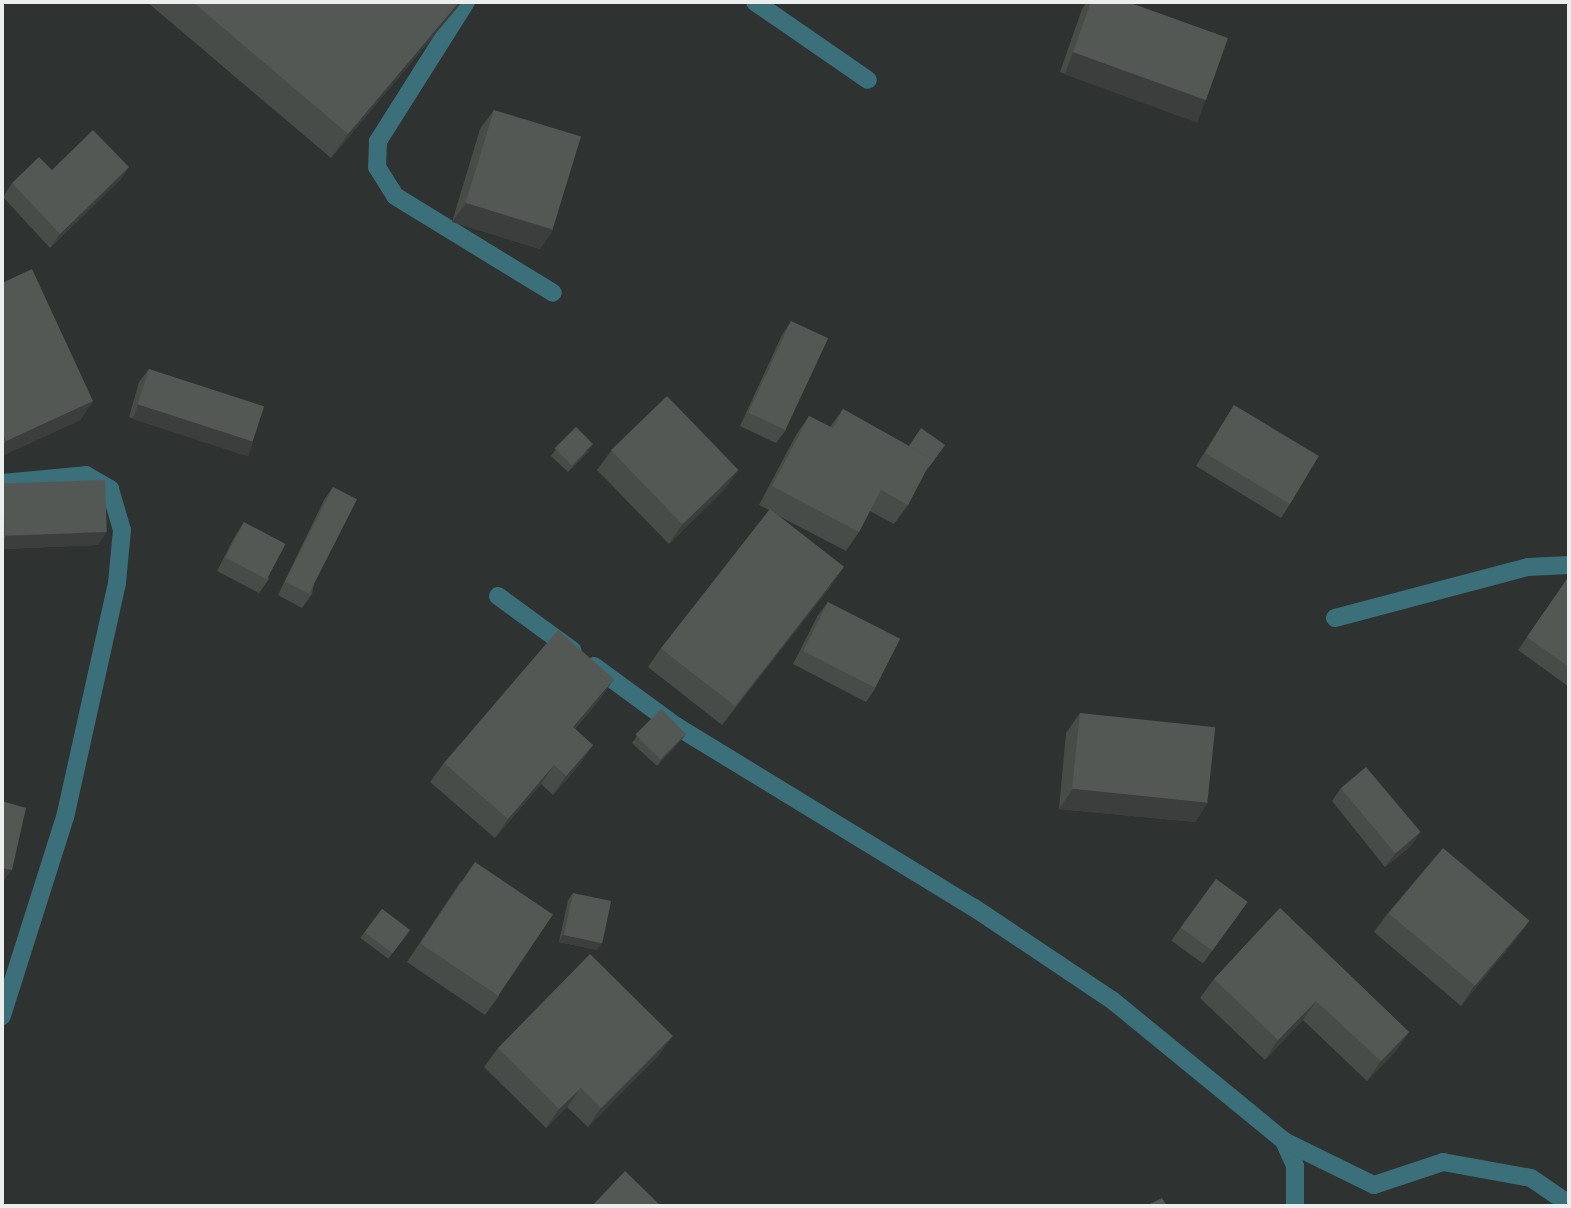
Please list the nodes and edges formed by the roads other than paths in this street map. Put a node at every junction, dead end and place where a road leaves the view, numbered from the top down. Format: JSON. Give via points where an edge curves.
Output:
{"nodes":[{"id":1,"x":466,"y":2,"type":"edge"},
{"id":2,"x":755,"y":2,"type":"edge"},
{"id":3,"x":868,"y":80,"type":"dead end"},
{"id":4,"x":553,"y":293,"type":"dead end"},
{"id":5,"x":2,"y":483,"type":"edge"},
{"id":6,"x":1569,"y":565,"type":"edge"},
{"id":7,"x":498,"y":596,"type":"dead end"},
{"id":8,"x":1335,"y":618,"type":"dead end"},
{"id":9,"x":2,"y":1016,"type":"edge"},
{"id":10,"x":1283,"y":1141,"type":"junction"},
{"id":11,"x":1569,"y":1204,"type":"edge"},
{"id":12,"x":1295,"y":1206,"type":"edge"}],
"edges":[{"from":1,"to":4,"type":"street","via":[[378,141],[377,167],[395,195]]},
{"from":2,"to":3,"type":"street"},
{"from":5,"to":9,"type":"street","via":[[86,475],[110,489],[122,530],[117,583],[65,817]]},
{"from":6,"to":8,"type":"street","via":[[1528,567]]},
{"from":7,"to":10,"type":"street","via":[[676,726],[973,907],[1112,1000]]},
{"from":10,"to":11,"type":"street","via":[[1374,1185],[1443,1162],[1531,1178]]},
{"from":10,"to":12,"type":"street","via":[[1294,1166]]}]}
